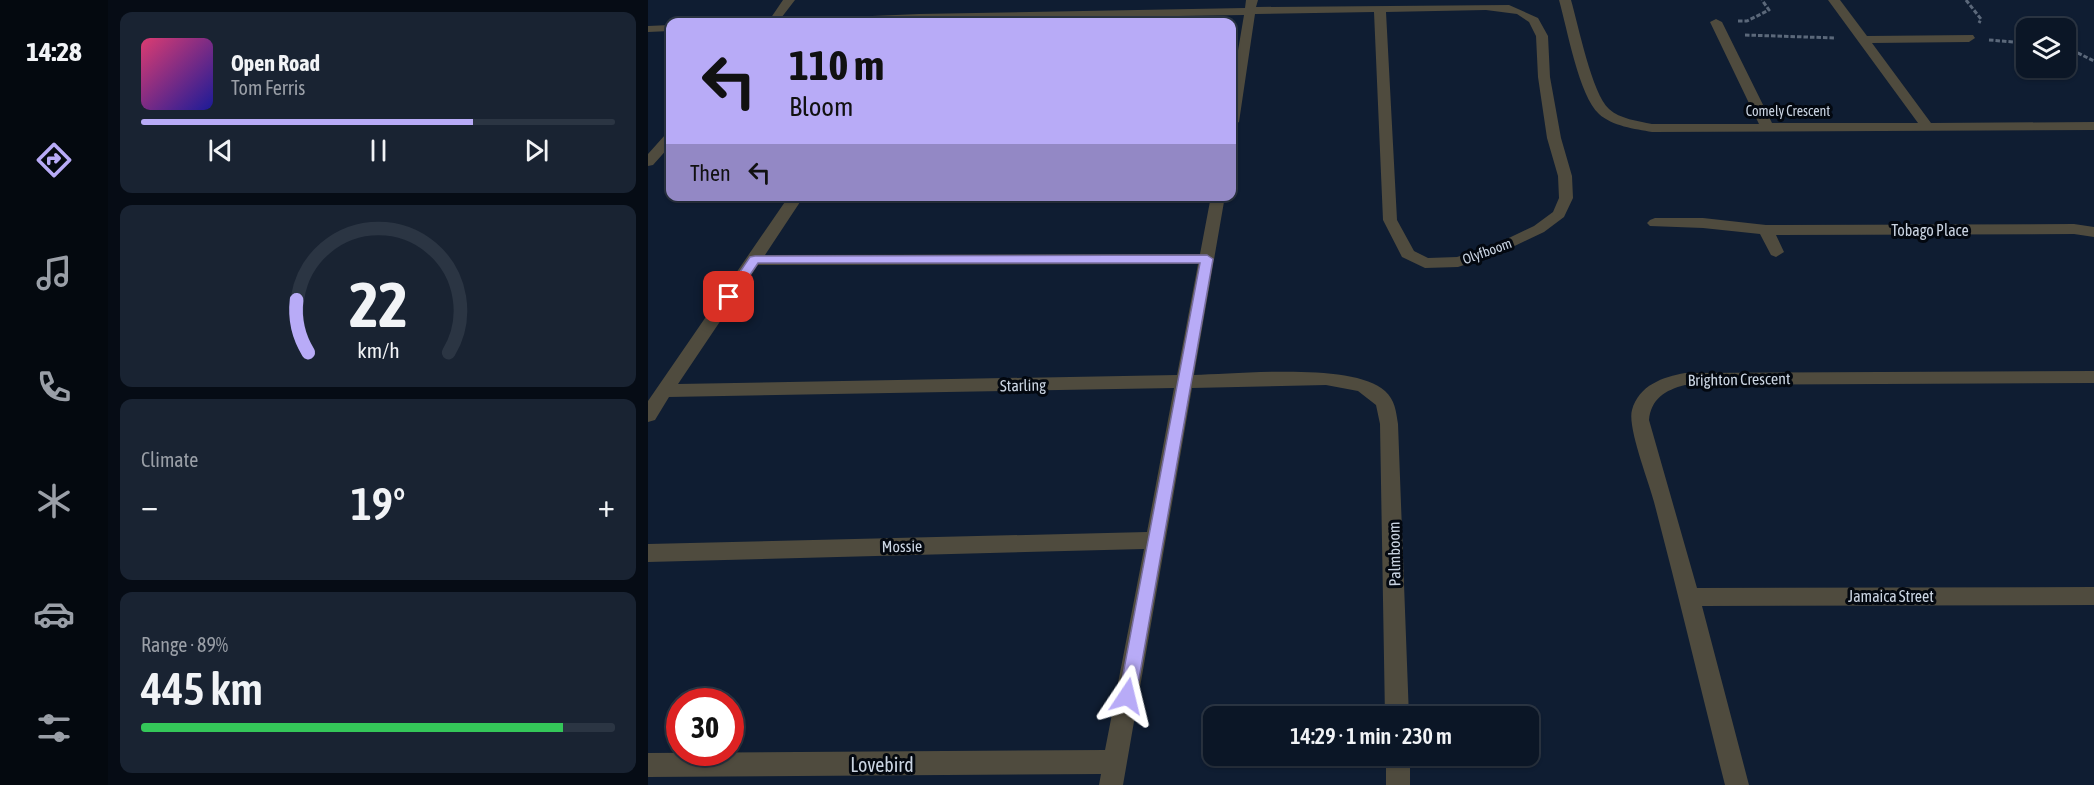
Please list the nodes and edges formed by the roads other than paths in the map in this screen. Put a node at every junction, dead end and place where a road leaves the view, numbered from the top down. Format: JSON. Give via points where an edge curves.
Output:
{"nodes":[{"id":1,"x":789,"y":0,"type":"edge"},
{"id":2,"x":1565,"y":0,"type":"edge"},
{"id":3,"x":1834,"y":0,"type":"edge"},
{"id":4,"x":1252,"y":5,"type":"edge"},
{"id":5,"x":1380,"y":9,"type":"junction"},
{"id":6,"x":776,"y":18,"type":"edge"},
{"id":7,"x":963,"y":18,"type":"edge"},
{"id":8,"x":1716,"y":22,"type":"dead end"},
{"id":9,"x":666,"y":28,"type":"edge"},
{"id":10,"x":648,"y":29,"type":"edge"},
{"id":11,"x":1970,"y":38,"type":"road end"},
{"id":12,"x":1864,"y":40,"type":"junction"},
{"id":13,"x":1236,"y":77,"type":"edge"},
{"id":14,"x":1766,"y":125,"type":"junction"},
{"id":15,"x":1926,"y":125,"type":"junction"},
{"id":16,"x":2094,"y":126,"type":"edge"},
{"id":17,"x":666,"y":142,"type":"edge"},
{"id":18,"x":648,"y":162,"type":"edge"},
{"id":19,"x":794,"y":201,"type":"edge"},
{"id":20,"x":1217,"y":201,"type":"edge"},
{"id":21,"x":1655,"y":223,"type":"dead end"},
{"id":22,"x":1766,"y":230,"type":"junction"},
{"id":23,"x":2094,"y":232,"type":"edge"},
{"id":24,"x":1776,"y":252,"type":"dead end"},
{"id":25,"x":1207,"y":259,"type":"junction"},
{"id":26,"x":755,"y":260,"type":"junction"},
{"id":27,"x":2094,"y":377,"type":"edge"},
{"id":28,"x":1185,"y":382,"type":"junction"},
{"id":29,"x":665,"y":391,"type":"junction"},
{"id":30,"x":1377,"y":394,"type":"joint"},
{"id":31,"x":648,"y":415,"type":"edge"},
{"id":32,"x":1156,"y":540,"type":"junction"},
{"id":33,"x":648,"y":553,"type":"edge"},
{"id":34,"x":2094,"y":596,"type":"edge"},
{"id":35,"x":1688,"y":597,"type":"junction"},
{"id":36,"x":1397,"y":706,"type":"edge"},
{"id":37,"x":648,"y":765,"type":"edge"},
{"id":38,"x":1398,"y":766,"type":"edge"},
{"id":39,"x":1113,"y":774,"type":"edge"},
{"id":40,"x":1398,"y":785,"type":"edge"},
{"id":41,"x":1737,"y":785,"type":"edge"}],
"edges":[{"from":1,"to":6,"type":"street"},
{"from":2,"to":14,"type":"street","name":"Comely Crescent","via":[[1595,99],[1605,112],[1630,124],[1652,128]]},
{"from":3,"to":12,"type":"street"},
{"from":4,"to":5,"type":"street"},
{"from":4,"to":7,"type":"street"},
{"from":4,"to":13,"type":"street"},
{"from":5,"to":5,"type":"street","name":"Olyfboom","via":[[1390,220],[1408,254],[1425,263],[1458,262],[1531,233],[1559,214],[1566,198],[1565,176],[1554,138],[1542,36],[1534,21],[1509,8]]},
{"from":8,"to":14,"type":"street"},
{"from":9,"to":10,"type":"street"},
{"from":11,"to":12,"type":"street"},
{"from":12,"to":15,"type":"street"},
{"from":14,"to":15,"type":"street","name":"Comely Crescent"},
{"from":15,"to":16,"type":"street","name":"Comely Crescent"},
{"from":17,"to":18,"type":"street"},
{"from":19,"to":26,"type":"street"},
{"from":20,"to":25,"type":"street"},
{"from":21,"to":22,"type":"street","name":"Tobago Place","via":[[1703,223]]},
{"from":22,"to":23,"type":"street","name":"Tobago Place"},
{"from":22,"to":24,"type":"street"},
{"from":25,"to":26,"type":"street"},
{"from":25,"to":28,"type":"street"},
{"from":26,"to":29,"type":"street"},
{"from":27,"to":35,"type":"street","name":"Brighton Crescent","via":[[1686,379],[1664,385],[1643,402],[1640,420]]},
{"from":28,"to":29,"type":"street","name":"Starling"},
{"from":28,"to":30,"type":"street","name":"Starling","via":[[1326,379],[1363,385]]},
{"from":28,"to":32,"type":"street"},
{"from":29,"to":31,"type":"street"},
{"from":30,"to":36,"type":"street","name":"Palmboom","via":[[1385,403],[1392,447]]},
{"from":32,"to":33,"type":"street","name":"Mossie"},
{"from":32,"to":39,"type":"street"},
{"from":34,"to":35,"type":"street","name":"Jamaica Street"},
{"from":35,"to":41,"type":"street","name":"Brighton Crescent"},
{"from":37,"to":39,"type":"street","name":"Lovebird"},
{"from":38,"to":40,"type":"street"}]}
